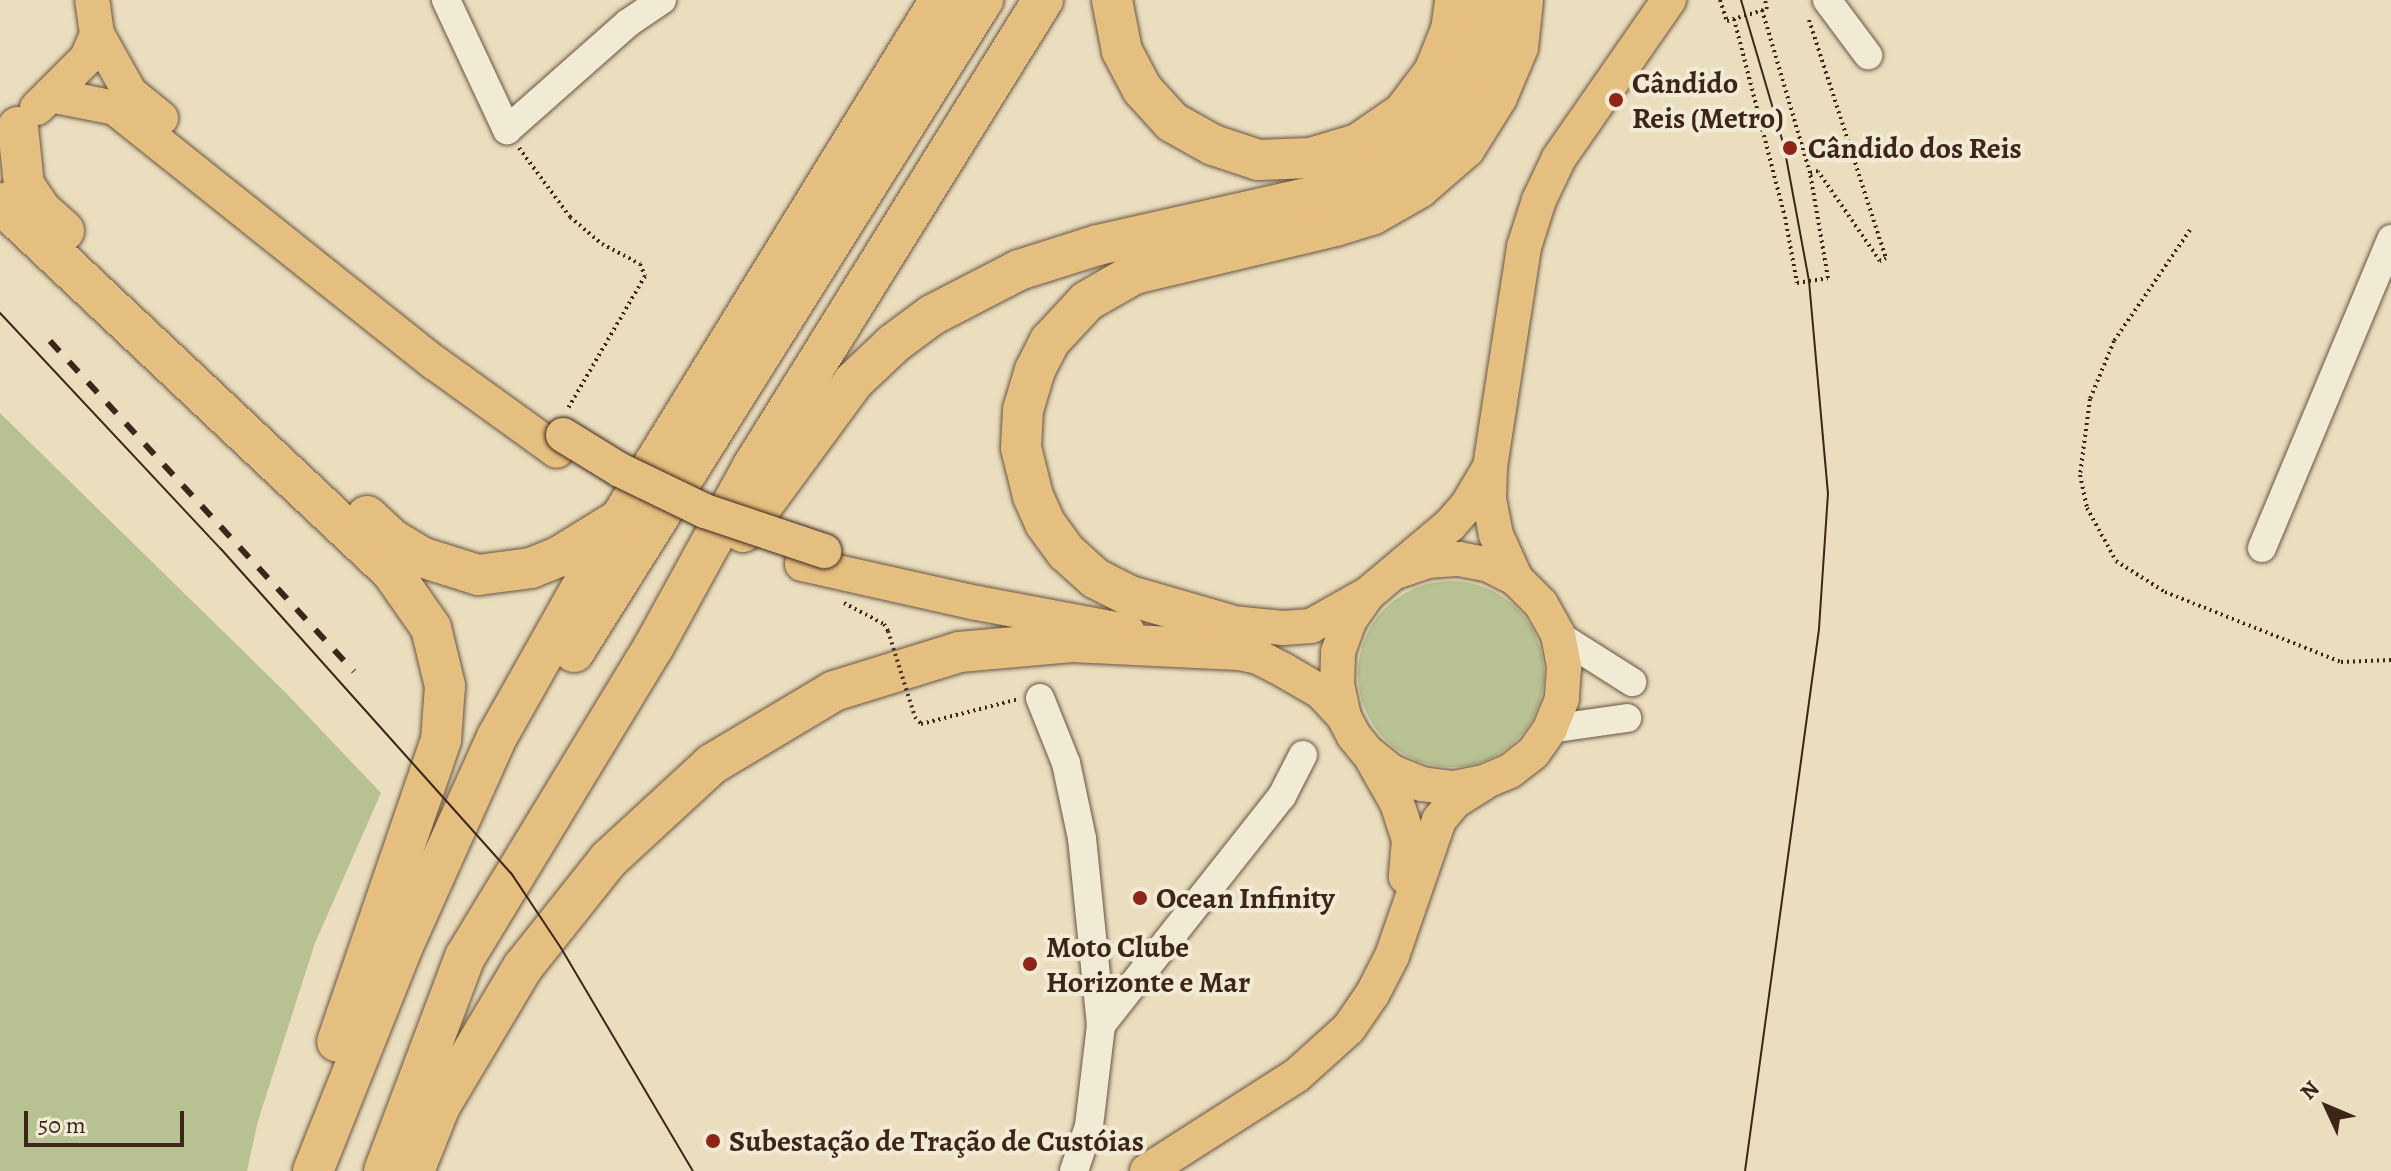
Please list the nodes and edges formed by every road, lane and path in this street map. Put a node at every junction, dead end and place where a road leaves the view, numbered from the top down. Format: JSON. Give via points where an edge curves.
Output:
{"nodes":[{"id":1,"x":92,"y":0,"type":"edge"},
{"id":2,"x":446,"y":0,"type":"edge"},
{"id":3,"x":662,"y":0,"type":"edge"},
{"id":4,"x":911,"y":0,"type":"edge"},
{"id":5,"x":940,"y":0,"type":"edge"},
{"id":6,"x":983,"y":0,"type":"edge"},
{"id":7,"x":1043,"y":0,"type":"edge"},
{"id":8,"x":1112,"y":0,"type":"edge"},
{"id":9,"x":1455,"y":0,"type":"edge"},
{"id":10,"x":1488,"y":0,"type":"edge"},
{"id":11,"x":1523,"y":0,"type":"edge"},
{"id":12,"x":1669,"y":0,"type":"edge"},
{"id":13,"x":1720,"y":0,"type":"edge"},
{"id":14,"x":1765,"y":0,"type":"edge"},
{"id":15,"x":1816,"y":5,"type":"edge"},
{"id":16,"x":1762,"y":10,"type":"junction"},
{"id":17,"x":1734,"y":19,"type":"junction"},
{"id":18,"x":97,"y":34,"type":"junction"},
{"id":19,"x":1868,"y":55,"type":"dead end"},
{"id":20,"x":50,"y":95,"type":"junction"},
{"id":21,"x":507,"y":130,"type":"junction"},
{"id":22,"x":9,"y":132,"type":"edge"},
{"id":23,"x":838,"y":162,"type":"junction"},
{"id":24,"x":1810,"y":173,"type":"junction"},
{"id":25,"x":0,"y":203,"type":"edge"},
{"id":26,"x":2190,"y":230,"type":"dead end"},
{"id":27,"x":2391,"y":239,"type":"edge"},
{"id":28,"x":558,"y":438,"type":"junction"},
{"id":29,"x":1490,"y":467,"type":"junction"},
{"id":30,"x":620,"y":519,"type":"junction"},
{"id":31,"x":2262,"y":548,"type":"dead end"},
{"id":32,"x":1399,"y":571,"type":"junction"},
{"id":33,"x":1516,"y":579,"type":"junction"},
{"id":34,"x":1368,"y":594,"type":"junction"},
{"id":35,"x":888,"y":631,"type":"dead end"},
{"id":36,"x":1558,"y":635,"type":"junction"},
{"id":37,"x":1230,"y":637,"type":"junction"},
{"id":38,"x":654,"y":646,"type":"junction"},
{"id":39,"x":2391,"y":660,"type":"edge"},
{"id":40,"x":1632,"y":682,"type":"dead end"},
{"id":41,"x":1040,"y":698,"type":"joint"},
{"id":42,"x":1344,"y":717,"type":"junction"},
{"id":43,"x":1627,"y":718,"type":"dead end"},
{"id":44,"x":1550,"y":729,"type":"junction"},
{"id":45,"x":1367,"y":752,"type":"junction"},
{"id":46,"x":1303,"y":755,"type":"dead end"},
{"id":47,"x":1484,"y":782,"type":"junction"},
{"id":48,"x":403,"y":946,"type":"junction"},
{"id":49,"x":1392,"y":956,"type":"junction"},
{"id":50,"x":1101,"y":1025,"type":"junction"},
{"id":51,"x":1155,"y":1169,"type":"edge"},
{"id":52,"x":299,"y":1171,"type":"edge"},
{"id":53,"x":313,"y":1171,"type":"edge"},
{"id":54,"x":384,"y":1171,"type":"edge"},
{"id":55,"x":414,"y":1171,"type":"edge"},
{"id":56,"x":1074,"y":1171,"type":"edge"}],
"edges":[{"from":1,"to":18,"type":"main road"},
{"from":2,"to":21,"type":"street"},
{"from":3,"to":21,"type":"street","via":[[628,23]]},
{"from":4,"to":23,"type":"highway","via":[[892,52]]},
{"from":5,"to":23,"type":"highway"},
{"from":6,"to":48,"type":"highway","via":[[517,744]]},
{"from":7,"to":38,"type":"highway","via":[[753,466]]},
{"from":8,"to":9,"type":"highway","via":[[1122,51],[1142,89],[1172,122],[1213,145],[1258,160],[1311,158],[1358,144],[1403,113],[1434,72],[1451,30]]},
{"from":10,"to":38,"type":"highway","via":[[1467,82],[1436,128],[1392,164],[1333,192],[1098,245],[1019,270],[932,315],[893,344],[819,422],[725,557]]},
{"from":11,"to":37,"type":"highway","via":[[1518,47],[1497,97],[1465,148],[1419,188],[1372,215],[1134,274],[1087,301],[1050,341],[1035,370],[1023,410],[1021,448],[1033,496],[1066,552],[1096,579]]},
{"from":12,"to":29,"type":"main road","via":[[1559,158],[1539,200],[1524,247]]},
{"from":13,"to":17,"type":"path","via":[[1727,21]]},
{"from":14,"to":16,"type":"path","via":[[1767,9]]},
{"from":15,"to":19,"type":"street"},
{"from":15,"to":24,"type":"path","via":[[1886,258],[1880,261],[1818,171]]},
{"from":16,"to":17,"type":"path"},
{"from":16,"to":24,"type":"path"},
{"from":17,"to":24,"type":"path","via":[[1797,283],[1828,278]]},
{"from":18,"to":20,"type":"main road","via":[[87,58]]},
{"from":18,"to":28,"type":"main road","via":[[130,93]]},
{"from":20,"to":22,"type":"main road"},
{"from":20,"to":28,"type":"main road","via":[[115,108],[435,363]]},
{"from":21,"to":28,"type":"path","via":[[570,217],[602,244],[640,264],[645,276]]},
{"from":22,"to":30,"type":"highway","via":[[24,185],[41,210],[393,540],[451,569],[478,575],[508,573],[560,556]]},
{"from":23,"to":30,"type":"highway"},
{"from":25,"to":52,"type":"highway","via":[[392,572],[431,628],[445,686],[441,740],[305,1134]]},
{"from":26,"to":39,"type":"path","via":[[2114,341],[2090,399],[2080,475],[2087,508],[2116,561],[2165,592],[2341,662]]},
{"from":27,"to":31,"type":"street"},
{"from":28,"to":37,"type":"main road","via":[[612,485],[698,527],[977,603]]},
{"from":29,"to":32,"type":"main road","via":[[1450,525]]},
{"from":29,"to":33,"type":"main road","via":[[1496,535]]},
{"from":30,"to":48,"type":"highway","via":[[497,737]]},
{"from":32,"to":33,"type":"main road","via":[[1428,561],[1459,559],[1489,565]]},
{"from":32,"to":34,"type":"main road"},
{"from":33,"to":36,"type":"main road","via":[[1541,604]]},
{"from":34,"to":37,"type":"main road","via":[[1311,626]]},
{"from":34,"to":42,"type":"main road","via":[[1349,621],[1338,652],[1337,685]]},
{"from":35,"to":41,"type":"path","bridge":true,"via":[[921,724],[1034,695]]},
{"from":36,"to":40,"type":"street"},
{"from":36,"to":44,"type":"main road","via":[[1564,678]]},
{"from":37,"to":42,"type":"main road","via":[[1321,692]]},
{"from":37,"to":55,"type":"highway","via":[[959,652],[834,691],[712,764],[608,860],[523,967],[440,1106]]},
{"from":38,"to":54,"type":"highway","via":[[465,957]]},
{"from":41,"to":50,"type":"street","via":[[1066,763],[1082,838]]},
{"from":42,"to":45,"type":"main road"},
{"from":43,"to":44,"type":"street"},
{"from":44,"to":47,"type":"main road","via":[[1533,753]]},
{"from":45,"to":47,"type":"main road","via":[[1392,772],[1422,784],[1453,788]]},
{"from":45,"to":49,"type":"main road","via":[[1384,774],[1409,840]]},
{"from":46,"to":50,"type":"street","via":[[1282,796]]},
{"from":47,"to":49,"type":"main road","via":[[1455,801],[1439,820]]},
{"from":48,"to":53,"type":"highway"},
{"from":49,"to":51,"type":"main road","via":[[1365,1005],[1325,1053]]},
{"from":50,"to":56,"type":"street","via":[[1089,1126]]}]}
